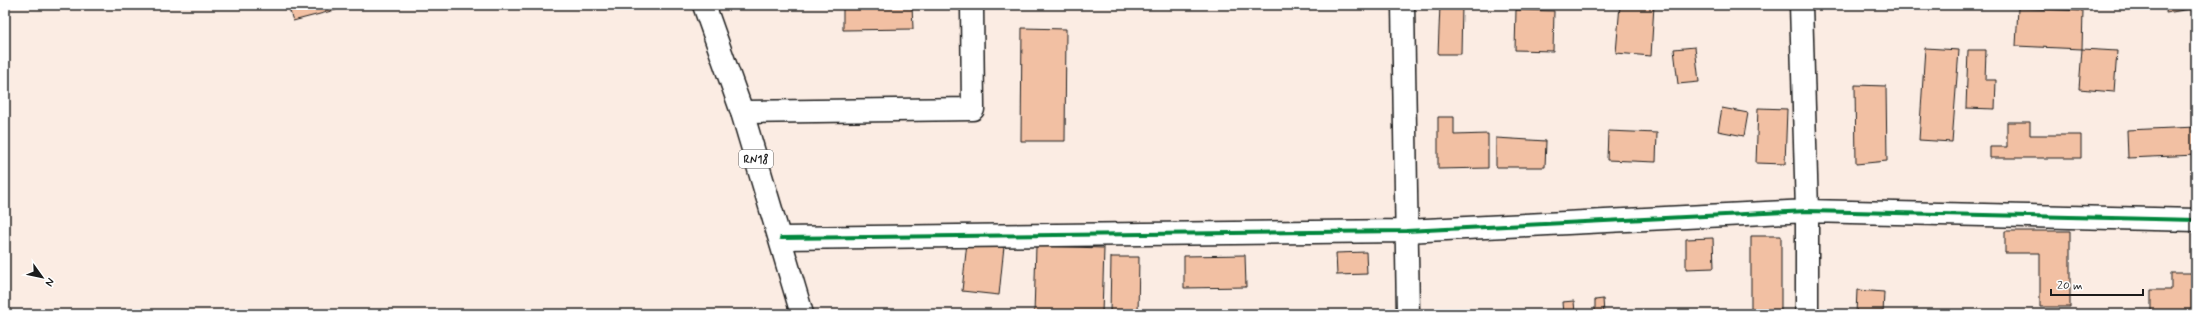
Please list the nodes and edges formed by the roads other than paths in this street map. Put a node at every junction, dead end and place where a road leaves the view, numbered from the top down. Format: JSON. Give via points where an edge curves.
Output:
{"nodes":[{"id":1,"x":704,"y":5,"type":"edge"},
{"id":2,"x":972,"y":5,"type":"edge"},
{"id":3,"x":1403,"y":5,"type":"edge"},
{"id":4,"x":1801,"y":5,"type":"edge"},
{"id":5,"x":742,"y":112,"type":"junction"},
{"id":6,"x":1807,"y":211,"type":"junction"},
{"id":7,"x":2196,"y":220,"type":"edge"},
{"id":8,"x":1406,"y":231,"type":"junction"},
{"id":9,"x":781,"y":238,"type":"junction"},
{"id":10,"x":802,"y":314,"type":"edge"},
{"id":11,"x":1408,"y":314,"type":"edge"},
{"id":12,"x":1807,"y":314,"type":"edge"}],
"edges":[{"from":1,"to":5,"type":"street","number":"RN18"},
{"from":2,"to":5,"type":"street","via":[[973,109]]},
{"from":3,"to":8,"type":"street"},
{"from":4,"to":6,"type":"street"},
{"from":5,"to":9,"type":"street","number":"RN18"},
{"from":6,"to":7,"type":"street"},
{"from":6,"to":8,"type":"street"},
{"from":6,"to":12,"type":"street"},
{"from":8,"to":9,"type":"street"},
{"from":8,"to":11,"type":"street"},
{"from":9,"to":10,"type":"street","number":"RN18"}]}
